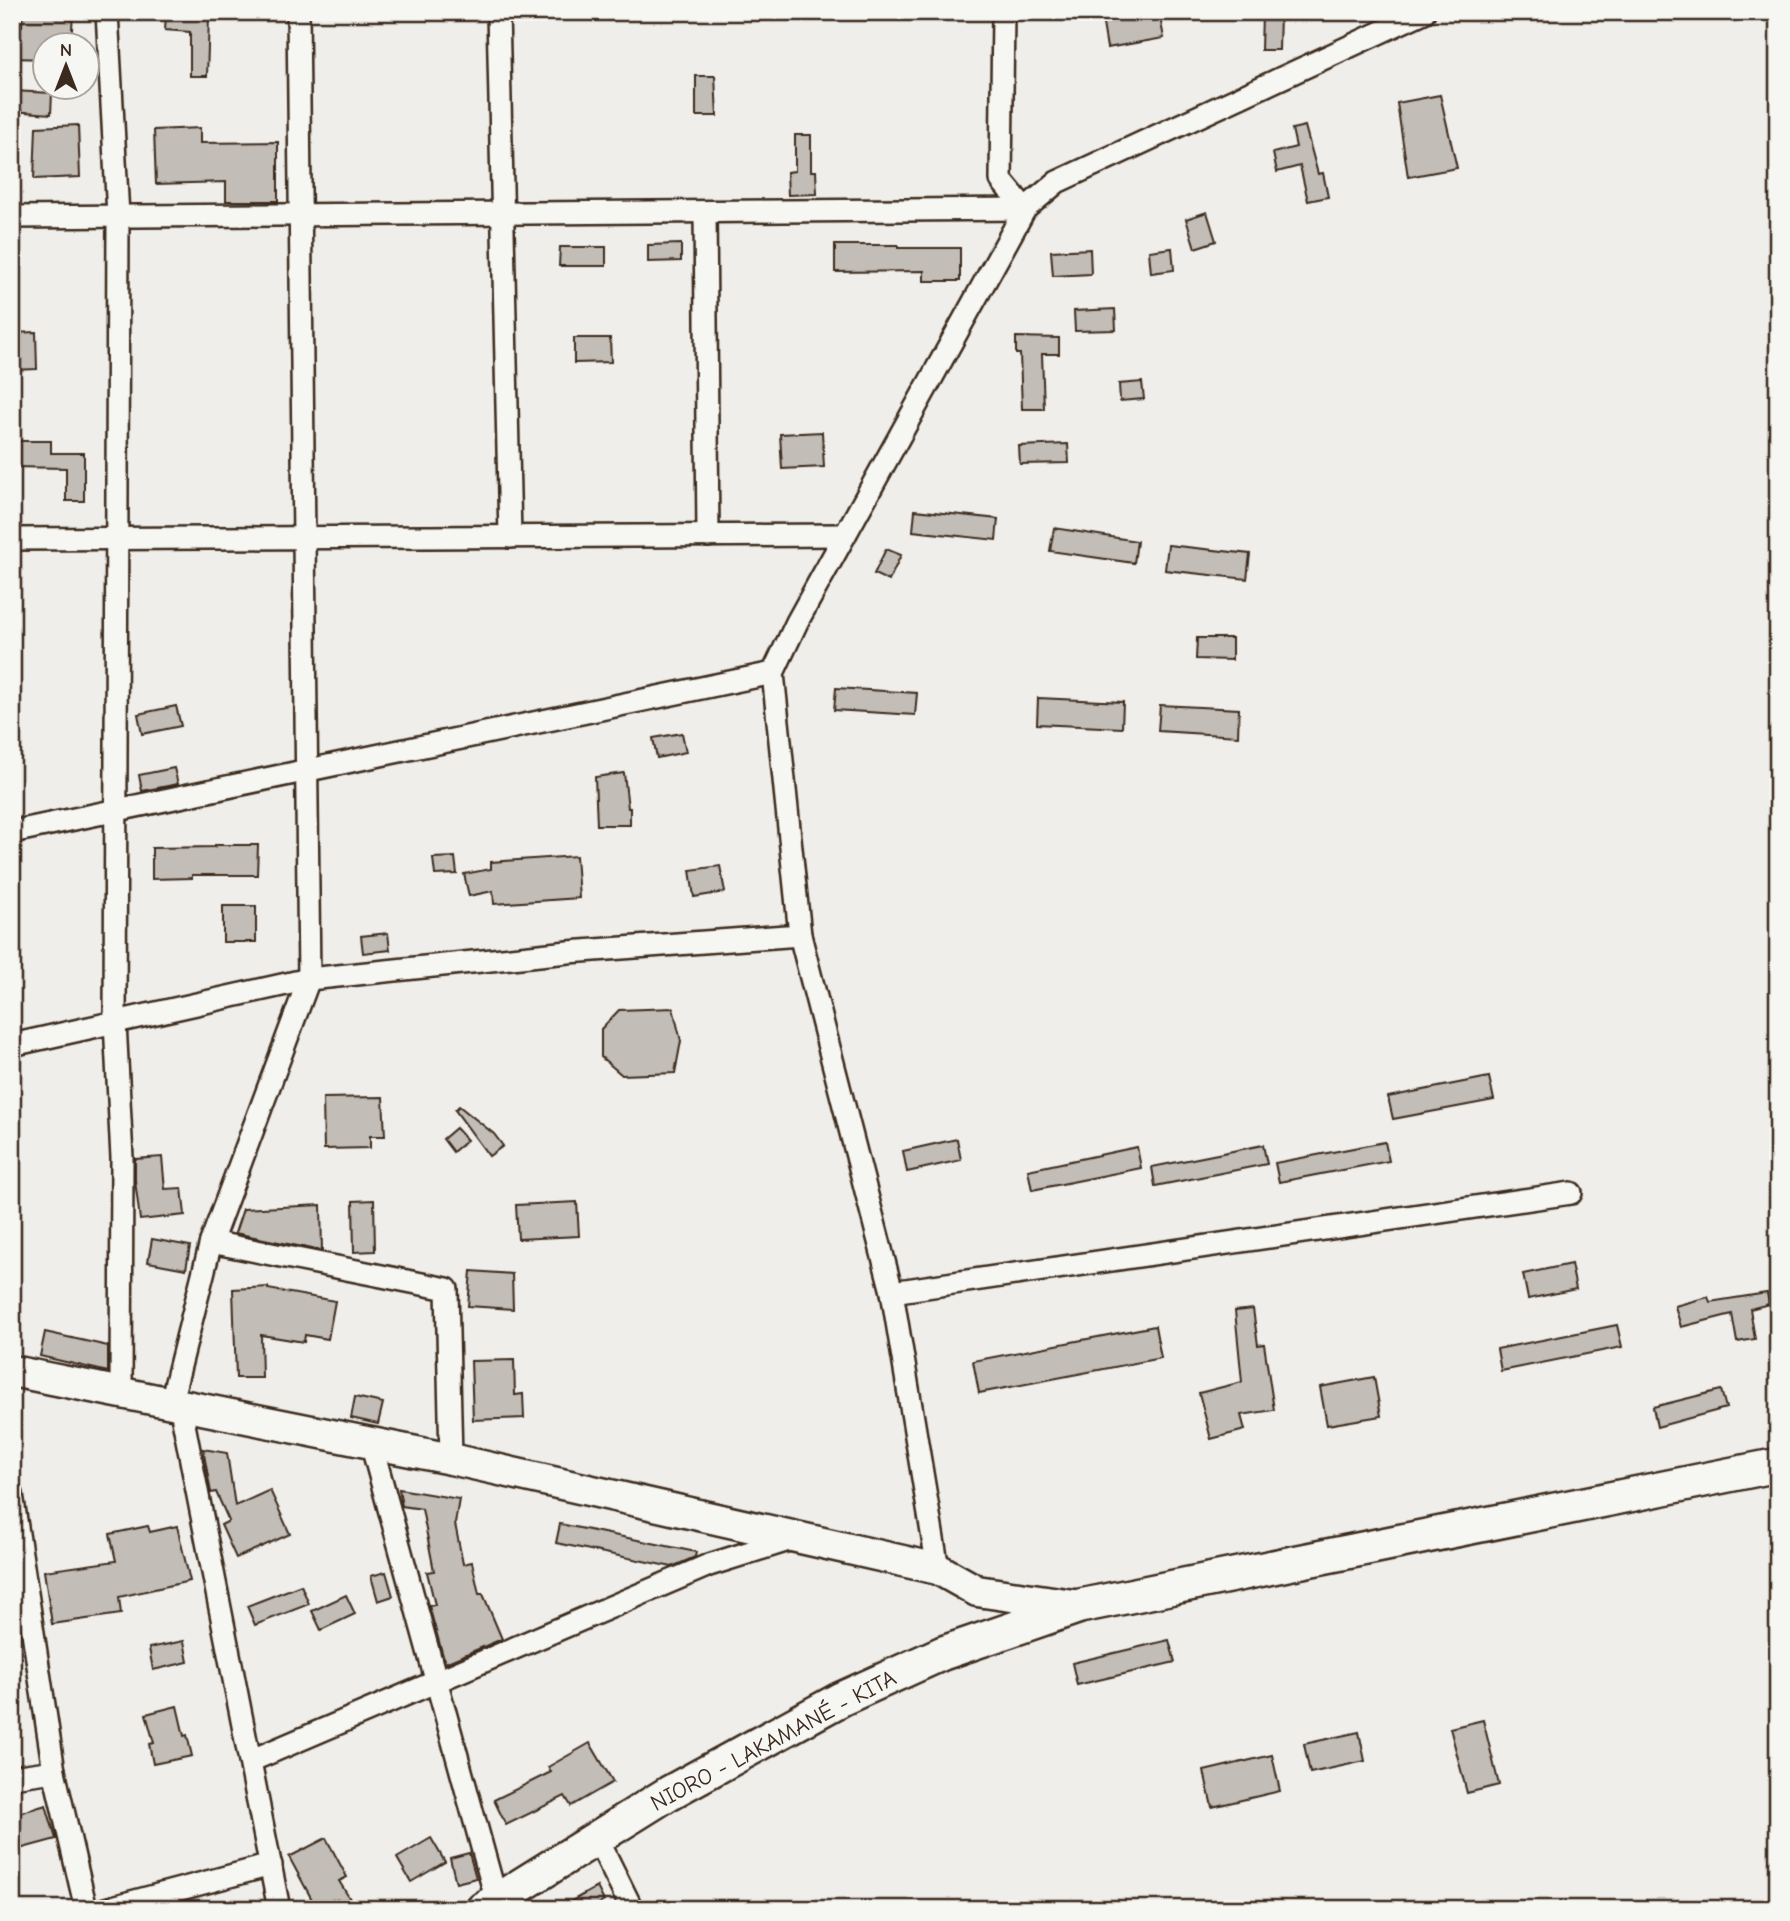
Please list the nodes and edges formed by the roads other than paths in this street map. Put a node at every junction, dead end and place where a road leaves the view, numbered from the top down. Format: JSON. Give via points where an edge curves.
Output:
{"nodes":[{"id":1,"x":107,"y":12,"type":"edge"},
{"id":2,"x":298,"y":12,"type":"edge"},
{"id":3,"x":498,"y":12,"type":"edge"},
{"id":4,"x":1003,"y":12,"type":"edge"},
{"id":5,"x":1424,"y":12,"type":"edge"},
{"id":6,"x":1025,"y":209,"type":"junction"},
{"id":7,"x":705,"y":212,"type":"junction"},
{"id":8,"x":502,"y":213,"type":"junction"},
{"id":9,"x":300,"y":215,"type":"junction"},
{"id":10,"x":118,"y":216,"type":"junction"},
{"id":11,"x":12,"y":217,"type":"edge"},
{"id":12,"x":845,"y":535,"type":"junction"},
{"id":13,"x":708,"y":536,"type":"junction"},
{"id":14,"x":510,"y":537,"type":"junction"},
{"id":15,"x":304,"y":538,"type":"junction"},
{"id":16,"x":117,"y":539,"type":"junction"},
{"id":17,"x":12,"y":540,"type":"edge"},
{"id":18,"x":773,"y":673,"type":"junction"},
{"id":19,"x":306,"y":772,"type":"junction"},
{"id":20,"x":116,"y":811,"type":"junction"},
{"id":21,"x":12,"y":832,"type":"edge"},
{"id":22,"x":800,"y":934,"type":"junction"},
{"id":23,"x":309,"y":979,"type":"junction"},
{"id":24,"x":115,"y":1022,"type":"junction"},
{"id":25,"x":12,"y":1045,"type":"edge"},
{"id":26,"x":1571,"y":1193,"type":"dead end"},
{"id":27,"x":211,"y":1242,"type":"junction"},
{"id":28,"x":892,"y":1292,"type":"junction"},
{"id":29,"x":12,"y":1371,"type":"edge"},
{"id":30,"x":121,"y":1392,"type":"junction"},
{"id":31,"x":175,"y":1403,"type":"junction"},
{"id":32,"x":371,"y":1443,"type":"junction"},
{"id":33,"x":451,"y":1459,"type":"junction"},
{"id":34,"x":1778,"y":1465,"type":"edge"},
{"id":35,"x":12,"y":1494,"type":"edge"},
{"id":36,"x":795,"y":1538,"type":"junction"},
{"id":37,"x":938,"y":1569,"type":"junction"},
{"id":38,"x":1080,"y":1606,"type":"junction"},
{"id":39,"x":436,"y":1682,"type":"junction"},
{"id":40,"x":250,"y":1761,"type":"junction"},
{"id":41,"x":54,"y":1771,"type":"junction"},
{"id":42,"x":12,"y":1777,"type":"edge"},
{"id":43,"x":597,"y":1838,"type":"junction"},
{"id":44,"x":271,"y":1865,"type":"junction"},
{"id":45,"x":493,"y":1906,"type":"edge"},
{"id":46,"x":86,"y":1909,"type":"edge"},
{"id":47,"x":105,"y":1909,"type":"edge"},
{"id":48,"x":279,"y":1909,"type":"edge"},
{"id":49,"x":632,"y":1909,"type":"edge"}],
"edges":[{"from":1,"to":10,"type":"street"},
{"from":2,"to":9,"type":"street"},
{"from":3,"to":8,"type":"street"},
{"from":4,"to":6,"type":"street","via":[[1001,180]]},
{"from":5,"to":6,"type":"street","via":[[1057,182]]},
{"from":6,"to":7,"type":"street"},
{"from":6,"to":12,"type":"street"},
{"from":7,"to":8,"type":"street"},
{"from":7,"to":13,"type":"street"},
{"from":8,"to":9,"type":"street"},
{"from":8,"to":14,"type":"street"},
{"from":9,"to":10,"type":"street"},
{"from":9,"to":15,"type":"street"},
{"from":10,"to":11,"type":"street"},
{"from":10,"to":16,"type":"street"},
{"from":12,"to":13,"type":"street"},
{"from":12,"to":18,"type":"street"},
{"from":13,"to":14,"type":"street"},
{"from":14,"to":15,"type":"street"},
{"from":15,"to":16,"type":"street"},
{"from":15,"to":19,"type":"street"},
{"from":16,"to":17,"type":"street"},
{"from":16,"to":20,"type":"street"},
{"from":18,"to":19,"type":"street"},
{"from":18,"to":22,"type":"street"},
{"from":19,"to":20,"type":"street"},
{"from":19,"to":23,"type":"street"},
{"from":20,"to":21,"type":"street"},
{"from":20,"to":24,"type":"street"},
{"from":22,"to":23,"type":"street"},
{"from":22,"to":28,"type":"street"},
{"from":23,"to":24,"type":"street"},
{"from":23,"to":27,"type":"street"},
{"from":24,"to":25,"type":"street"},
{"from":24,"to":30,"type":"street","via":[[122,1158]]},
{"from":26,"to":28,"type":"street"},
{"from":27,"to":31,"type":"street"},
{"from":27,"to":33,"type":"street","via":[[447,1289]]},
{"from":28,"to":37,"type":"street"},
{"from":29,"to":30,"type":"main road"},
{"from":30,"to":31,"type":"main road"},
{"from":31,"to":32,"type":"main road"},
{"from":31,"to":40,"type":"street"},
{"from":32,"to":33,"type":"main road"},
{"from":32,"to":39,"type":"street"},
{"from":33,"to":36,"type":"main road"},
{"from":34,"to":38,"type":"main road","name":"NIORO - LAKAMANÉ - KITA"},
{"from":35,"to":41,"type":"street"},
{"from":36,"to":37,"type":"main road"},
{"from":36,"to":39,"type":"street","via":[[709,1565]]},
{"from":37,"to":38,"type":"main road","via":[[977,1591]]},
{"from":38,"to":43,"type":"main road","name":"NIORO - LAKAMANÉ - KITA","via":[[943,1653],[841,1699]]},
{"from":39,"to":40,"type":"street"},
{"from":39,"to":45,"type":"street"},
{"from":40,"to":44,"type":"street"},
{"from":41,"to":42,"type":"street"},
{"from":41,"to":46,"type":"street"},
{"from":43,"to":45,"type":"main road","name":"NIORO - LAKAMANÉ - KITA"},
{"from":43,"to":49,"type":"street"},
{"from":44,"to":47,"type":"street"},
{"from":44,"to":48,"type":"street"}]}
